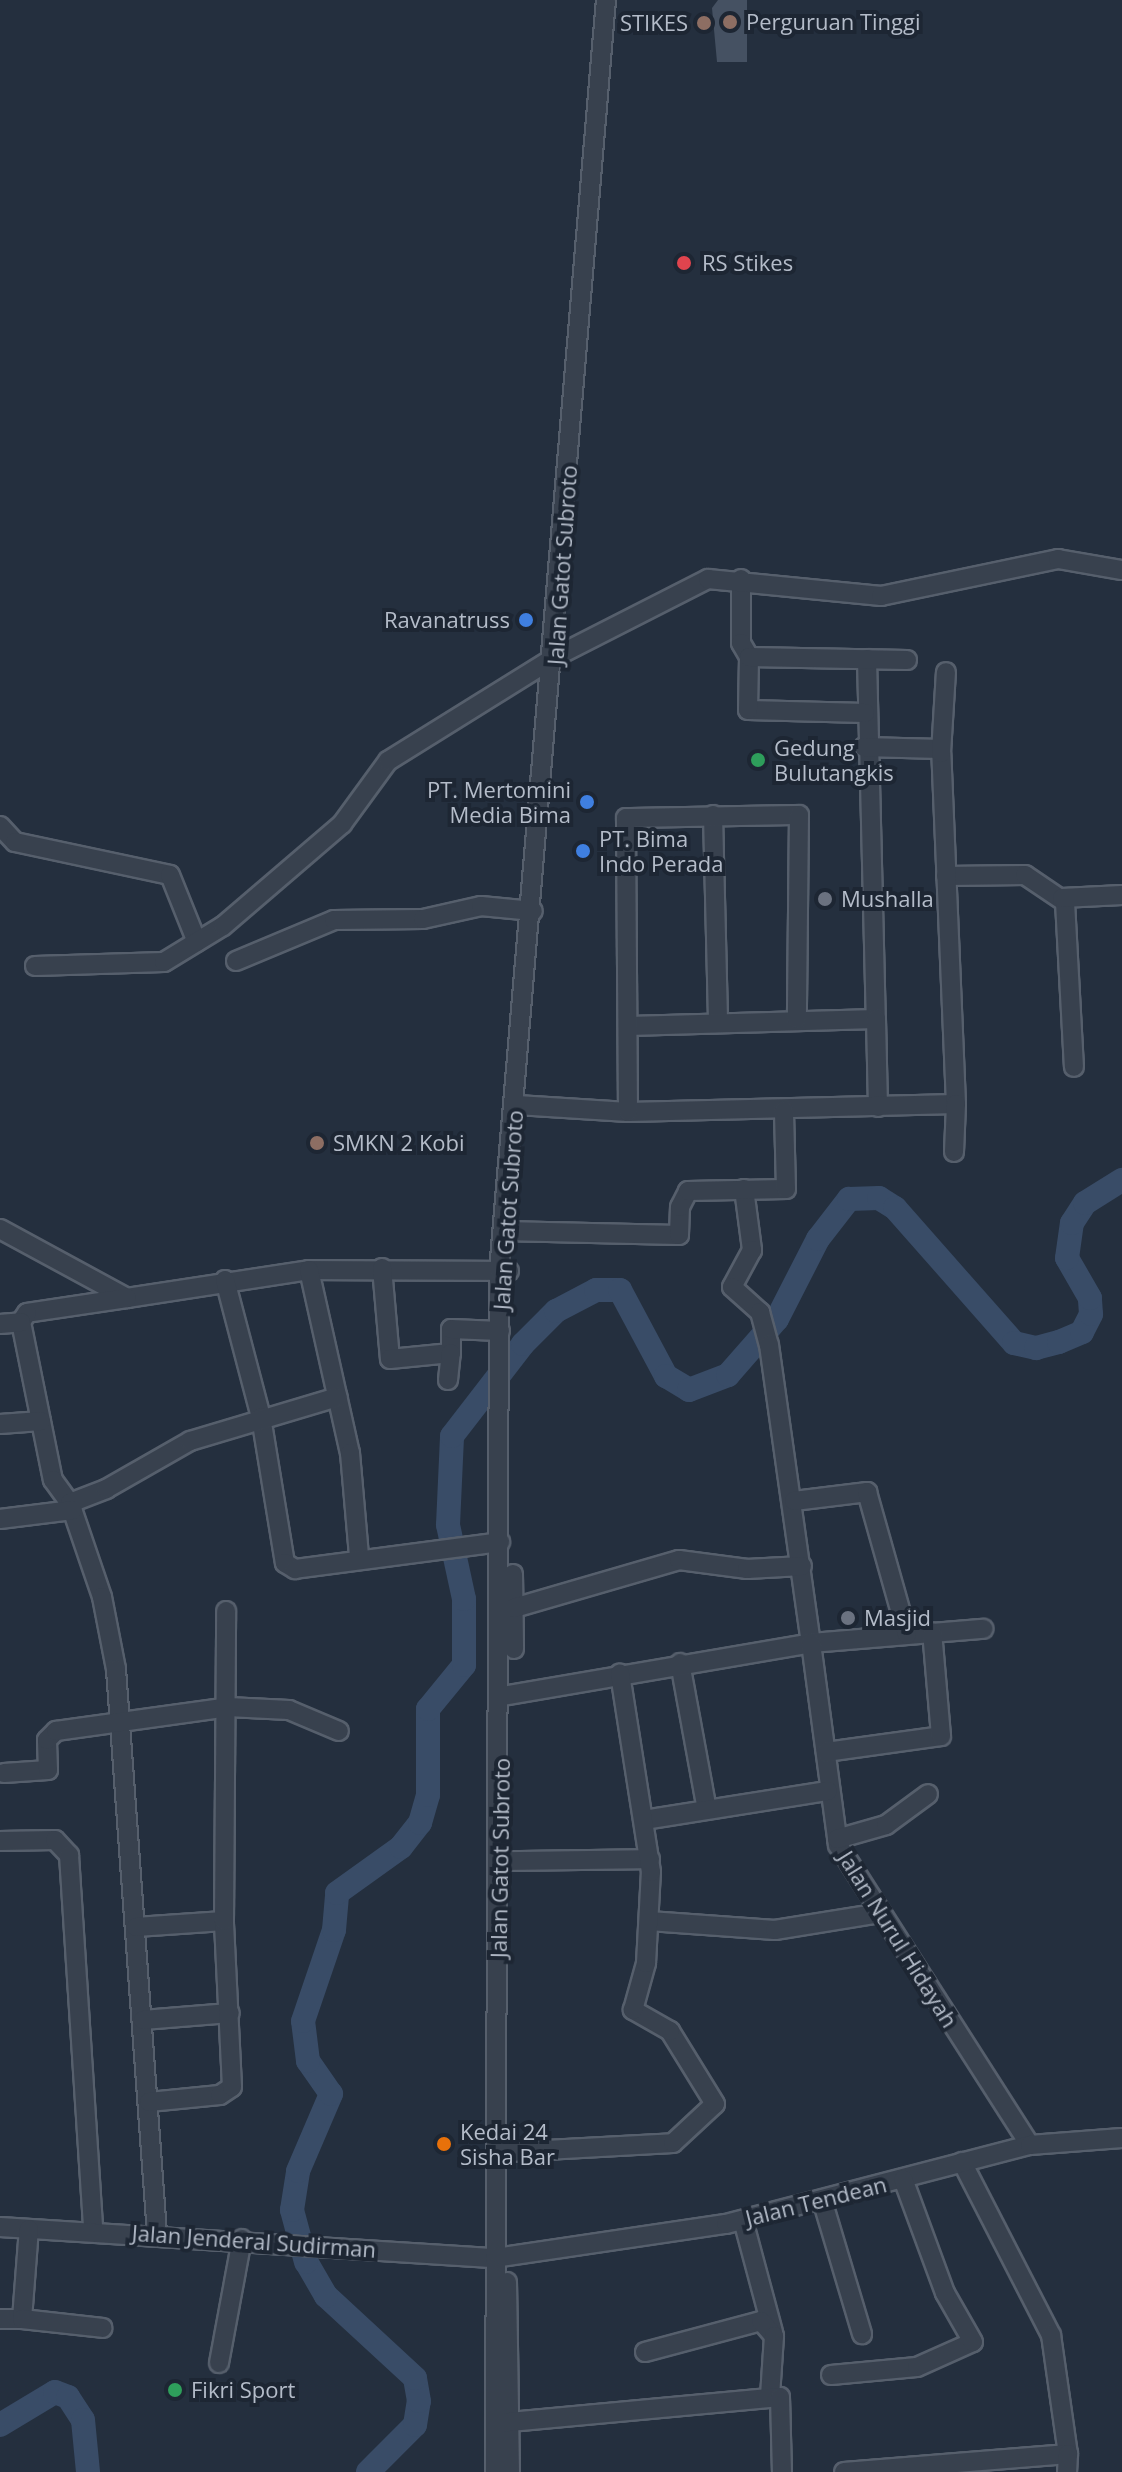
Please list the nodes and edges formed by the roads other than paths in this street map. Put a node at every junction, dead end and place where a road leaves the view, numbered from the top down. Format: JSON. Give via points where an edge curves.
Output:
{"nodes":[{"id":1,"x":606,"y":0,"type":"edge"},
{"id":2,"x":615,"y":0,"type":"edge"},
{"id":3,"x":1122,"y":570,"type":"edge"},
{"id":4,"x":741,"y":579,"type":"junction"},
{"id":5,"x":561,"y":654,"type":"junction"},
{"id":6,"x":749,"y":657,"type":"junction"},
{"id":7,"x":867,"y":659,"type":"junction"},
{"id":8,"x":907,"y":660,"type":"dead end"},
{"id":9,"x":946,"y":672,"type":"dead end"},
{"id":10,"x":865,"y":713,"type":"junction"},
{"id":11,"x":864,"y":747,"type":"junction"},
{"id":12,"x":941,"y":749,"type":"junction"},
{"id":13,"x":713,"y":815,"type":"junction"},
{"id":14,"x":0,"y":826,"type":"edge"},
{"id":15,"x":946,"y":876,"type":"junction"},
{"id":16,"x":1122,"y":895,"type":"edge"},
{"id":17,"x":1062,"y":898,"type":"junction"},
{"id":18,"x":533,"y":911,"type":"junction"},
{"id":19,"x":197,"y":942,"type":"junction"},
{"id":20,"x":236,"y":961,"type":"dead end"},
{"id":21,"x":35,"y":966,"type":"dead end"},
{"id":22,"x":797,"y":1019,"type":"junction"},
{"id":23,"x":876,"y":1019,"type":"junction"},
{"id":24,"x":718,"y":1023,"type":"junction"},
{"id":25,"x":629,"y":1026,"type":"junction"},
{"id":26,"x":1074,"y":1067,"type":"dead end"},
{"id":27,"x":956,"y":1104,"type":"junction"},
{"id":28,"x":520,"y":1105,"type":"junction"},
{"id":29,"x":878,"y":1107,"type":"junction"},
{"id":30,"x":784,"y":1110,"type":"junction"},
{"id":31,"x":628,"y":1112,"type":"junction"},
{"id":32,"x":954,"y":1152,"type":"dead end"},
{"id":33,"x":744,"y":1189,"type":"junction"},
{"id":34,"x":0,"y":1229,"type":"edge"},
{"id":35,"x":509,"y":1232,"type":"junction"},
{"id":36,"x":382,"y":1268,"type":"junction"},
{"id":37,"x":309,"y":1270,"type":"junction"},
{"id":38,"x":506,"y":1271,"type":"junction"},
{"id":39,"x":225,"y":1280,"type":"junction"},
{"id":40,"x":127,"y":1298,"type":"junction"},
{"id":41,"x":21,"y":1322,"type":"junction"},
{"id":42,"x":0,"y":1324,"type":"edge"},
{"id":43,"x":503,"y":1336,"type":"junction"},
{"id":44,"x":451,"y":1353,"type":"junction"},
{"id":45,"x":503,"y":1374,"type":"junction"},
{"id":46,"x":448,"y":1380,"type":"dead end"},
{"id":47,"x":338,"y":1397,"type":"junction"},
{"id":48,"x":261,"y":1417,"type":"junction"},
{"id":49,"x":41,"y":1421,"type":"junction"},
{"id":50,"x":0,"y":1424,"type":"edge"},
{"id":51,"x":794,"y":1501,"type":"junction"},
{"id":52,"x":71,"y":1506,"type":"junction"},
{"id":53,"x":0,"y":1519,"type":"edge"},
{"id":54,"x":493,"y":1543,"type":"junction"},
{"id":55,"x":359,"y":1556,"type":"junction"},
{"id":56,"x":802,"y":1566,"type":"junction"},
{"id":57,"x":514,"y":1608,"type":"junction"},
{"id":58,"x":226,"y":1611,"type":"dead end"},
{"id":59,"x":983,"y":1629,"type":"dead end"},
{"id":60,"x":932,"y":1632,"type":"junction"},
{"id":61,"x":907,"y":1634,"type":"junction"},
{"id":62,"x":811,"y":1643,"type":"junction"},
{"id":63,"x":680,"y":1663,"type":"junction"},
{"id":64,"x":620,"y":1673,"type":"junction"},
{"id":65,"x":508,"y":1694,"type":"junction"},
{"id":66,"x":228,"y":1707,"type":"junction"},
{"id":67,"x":124,"y":1725,"type":"junction"},
{"id":68,"x":339,"y":1731,"type":"dead end"},
{"id":69,"x":826,"y":1752,"type":"junction"},
{"id":70,"x":4,"y":1773,"type":"dead end"},
{"id":71,"x":828,"y":1791,"type":"junction"},
{"id":72,"x":928,"y":1794,"type":"dead end"},
{"id":73,"x":707,"y":1810,"type":"junction"},
{"id":74,"x":644,"y":1820,"type":"junction"},
{"id":75,"x":837,"y":1839,"type":"junction"},
{"id":76,"x":0,"y":1841,"type":"edge"},
{"id":77,"x":650,"y":1859,"type":"junction"},
{"id":78,"x":512,"y":1861,"type":"junction"},
{"id":79,"x":880,"y":1913,"type":"junction"},
{"id":80,"x":224,"y":1921,"type":"junction"},
{"id":81,"x":649,"y":1921,"type":"junction"},
{"id":82,"x":136,"y":1927,"type":"junction"},
{"id":83,"x":505,"y":1937,"type":"junction"},
{"id":84,"x":230,"y":2013,"type":"junction"},
{"id":85,"x":143,"y":2020,"type":"junction"},
{"id":86,"x":149,"y":2102,"type":"junction"},
{"id":87,"x":1122,"y":2138,"type":"edge"},
{"id":88,"x":1030,"y":2145,"type":"junction"},
{"id":89,"x":509,"y":2152,"type":"junction"},
{"id":90,"x":962,"y":2162,"type":"junction"},
{"id":91,"x":903,"y":2179,"type":"junction"},
{"id":92,"x":823,"y":2203,"type":"junction"},
{"id":93,"x":743,"y":2220,"type":"junction"},
{"id":94,"x":0,"y":2227,"type":"edge"},
{"id":95,"x":29,"y":2229,"type":"junction"},
{"id":96,"x":93,"y":2229,"type":"junction"},
{"id":97,"x":157,"y":2234,"type":"junction"},
{"id":98,"x":242,"y":2239,"type":"junction"},
{"id":99,"x":501,"y":2258,"type":"junction"},
{"id":100,"x":0,"y":2319,"type":"edge"},
{"id":101,"x":22,"y":2319,"type":"junction"},
{"id":102,"x":103,"y":2328,"type":"dead end"},
{"id":103,"x":862,"y":2334,"type":"dead end"},
{"id":104,"x":774,"y":2336,"type":"junction"},
{"id":105,"x":645,"y":2352,"type":"dead end"},
{"id":106,"x":219,"y":2363,"type":"dead end"},
{"id":107,"x":831,"y":2375,"type":"dead end"},
{"id":108,"x":770,"y":2397,"type":"junction"},
{"id":109,"x":503,"y":2422,"type":"junction"},
{"id":110,"x":1068,"y":2463,"type":"edge"},
{"id":111,"x":916,"y":2467,"type":"edge"},
{"id":112,"x":495,"y":2472,"type":"edge"},
{"id":113,"x":510,"y":2472,"type":"edge"},
{"id":114,"x":782,"y":2472,"type":"edge"},
{"id":115,"x":844,"y":2472,"type":"edge"}],
"edges":[{"from":1,"to":5,"type":"street","name":"Jalan Gatot Subroto"},
{"from":2,"to":5,"type":"street","name":"Jalan Gatot Subroto"},
{"from":3,"to":4,"type":"street","via":[[1058,559],[881,596]]},
{"from":4,"to":5,"type":"street","via":[[708,579],[683,588]]},
{"from":4,"to":6,"type":"street","via":[[741,643]]},
{"from":5,"to":18,"type":"street","name":"Jalan Gatot Subroto"},
{"from":5,"to":19,"type":"street","via":[[388,761],[342,824]]},
{"from":5,"to":28,"type":"street","name":"Jalan Gatot Subroto"},
{"from":6,"to":7,"type":"street"},
{"from":6,"to":10,"type":"street","via":[[748,710]]},
{"from":7,"to":8,"type":"street"},
{"from":7,"to":10,"type":"street"},
{"from":9,"to":12,"type":"street"},
{"from":10,"to":11,"type":"street"},
{"from":11,"to":12,"type":"street"},
{"from":11,"to":23,"type":"street"},
{"from":12,"to":15,"type":"street"},
{"from":13,"to":22,"type":"street","via":[[799,815]]},
{"from":13,"to":24,"type":"street"},
{"from":13,"to":25,"type":"street","via":[[626,818]]},
{"from":14,"to":19,"type":"street","via":[[15,842],[170,875]]},
{"from":15,"to":17,"type":"street","via":[[1025,875]]},
{"from":15,"to":27,"type":"street"},
{"from":16,"to":17,"type":"street"},
{"from":17,"to":26,"type":"street","via":[[1068,909]]},
{"from":18,"to":20,"type":"street","via":[[481,906],[423,919],[334,920]]},
{"from":18,"to":28,"type":"street","name":"Jalan Gatot Subroto"},
{"from":19,"to":21,"type":"street","via":[[154,967]]},
{"from":22,"to":23,"type":"street"},
{"from":22,"to":24,"type":"street"},
{"from":23,"to":29,"type":"street"},
{"from":24,"to":25,"type":"street"},
{"from":25,"to":31,"type":"street"},
{"from":27,"to":29,"type":"street"},
{"from":27,"to":32,"type":"street"},
{"from":28,"to":31,"type":"street"},
{"from":28,"to":35,"type":"street","name":"Jalan Gatot Subroto"},
{"from":29,"to":30,"type":"street"},
{"from":30,"to":31,"type":"street"},
{"from":30,"to":33,"type":"street","via":[[786,1189]]},
{"from":33,"to":35,"type":"street","via":[[688,1191],[680,1207],[682,1231],[672,1238]]},
{"from":33,"to":51,"type":"street","name":"Jalan Nurul Hidayah","via":[[752,1250],[732,1287],[760,1312]]},
{"from":34,"to":40,"type":"street"},
{"from":35,"to":38,"type":"street","name":"Jalan Gatot Subroto"},
{"from":36,"to":37,"type":"street"},
{"from":36,"to":38,"type":"street"},
{"from":36,"to":44,"type":"street","via":[[390,1359]]},
{"from":37,"to":39,"type":"street"},
{"from":37,"to":47,"type":"street"},
{"from":38,"to":43,"type":"street","name":"Jalan Gatot Subroto"},
{"from":39,"to":40,"type":"street"},
{"from":39,"to":48,"type":"street"},
{"from":40,"to":41,"type":"street","via":[[27,1313]]},
{"from":41,"to":42,"type":"street"},
{"from":41,"to":49,"type":"street"},
{"from":43,"to":44,"type":"street","via":[[451,1329]]},
{"from":43,"to":45,"type":"street","name":"Jalan Gatot Subroto"},
{"from":44,"to":46,"type":"street"},
{"from":45,"to":54,"type":"street","name":"Jalan Gatot Subroto"},
{"from":45,"to":57,"type":"street","name":"Jalan Gatot Subroto"},
{"from":47,"to":48,"type":"street"},
{"from":47,"to":55,"type":"street","via":[[356,1489]]},
{"from":48,"to":52,"type":"street","via":[[190,1441]]},
{"from":48,"to":55,"type":"street","via":[[285,1563],[295,1569]]},
{"from":49,"to":50,"type":"street"},
{"from":49,"to":52,"type":"street","via":[[53,1480]]},
{"from":51,"to":56,"type":"street","name":"Jalan Nurul Hidayah"},
{"from":51,"to":61,"type":"street","via":[[867,1492]]},
{"from":52,"to":53,"type":"street"},
{"from":52,"to":67,"type":"street","via":[[102,1597]]},
{"from":54,"to":55,"type":"street"},
{"from":54,"to":65,"type":"street","name":"Jalan Gatot Subroto"},
{"from":56,"to":57,"type":"street","via":[[747,1569],[679,1560]]},
{"from":56,"to":62,"type":"street","name":"Jalan Nurul Hidayah"},
{"from":57,"to":65,"type":"street","name":"Jalan Gatot Subroto"},
{"from":58,"to":66,"type":"street"},
{"from":59,"to":60,"type":"street"},
{"from":60,"to":61,"type":"street"},
{"from":60,"to":69,"type":"street","via":[[941,1736]]},
{"from":61,"to":62,"type":"street"},
{"from":62,"to":63,"type":"street"},
{"from":62,"to":69,"type":"street","name":"Jalan Nurul Hidayah"},
{"from":63,"to":64,"type":"street"},
{"from":63,"to":73,"type":"street"},
{"from":64,"to":65,"type":"street"},
{"from":64,"to":74,"type":"street"},
{"from":65,"to":78,"type":"street","name":"Jalan Gatot Subroto"},
{"from":65,"to":83,"type":"street","name":"Jalan Gatot Subroto"},
{"from":66,"to":67,"type":"street"},
{"from":66,"to":68,"type":"street","via":[[289,1710]]},
{"from":66,"to":80,"type":"street"},
{"from":67,"to":70,"type":"street","via":[[49,1733],[48,1770]]},
{"from":67,"to":82,"type":"street"},
{"from":69,"to":71,"type":"street","name":"Jalan Nurul Hidayah"},
{"from":71,"to":73,"type":"street"},
{"from":71,"to":75,"type":"street","name":"Jalan Nurul Hidayah"},
{"from":72,"to":75,"type":"street","via":[[886,1825]]},
{"from":73,"to":74,"type":"street"},
{"from":74,"to":77,"type":"street"},
{"from":75,"to":79,"type":"street","name":"Jalan Nurul Hidayah"},
{"from":76,"to":96,"type":"street","via":[[55,1840],[69,1855]]},
{"from":77,"to":78,"type":"street"},
{"from":77,"to":81,"type":"street"},
{"from":78,"to":83,"type":"street","name":"Jalan Gatot Subroto"},
{"from":79,"to":81,"type":"street","via":[[775,1930]]},
{"from":79,"to":88,"type":"street","name":"Jalan Nurul Hidayah"},
{"from":80,"to":82,"type":"street"},
{"from":80,"to":84,"type":"street"},
{"from":81,"to":89,"type":"street","via":[[633,2010],[670,2031],[712,2092],[713,2107],[673,2143]]},
{"from":82,"to":85,"type":"street"},
{"from":83,"to":89,"type":"street","name":"Jalan Gatot Subroto"},
{"from":83,"to":99,"type":"street","name":"Jalan Gatot Subroto"},
{"from":84,"to":85,"type":"street"},
{"from":84,"to":86,"type":"street","via":[[230,2090]]},
{"from":85,"to":86,"type":"street"},
{"from":86,"to":97,"type":"street"},
{"from":87,"to":88,"type":"street","name":"Jalan Tendean"},
{"from":88,"to":90,"type":"street","name":"Jalan Tendean"},
{"from":89,"to":99,"type":"street","name":"Jalan Gatot Subroto"},
{"from":90,"to":91,"type":"street","name":"Jalan Tendean"},
{"from":90,"to":110,"type":"street","via":[[1051,2335]]},
{"from":91,"to":92,"type":"street","name":"Jalan Tendean"},
{"from":91,"to":107,"type":"street","via":[[945,2293],[973,2342],[917,2367]]},
{"from":92,"to":93,"type":"street","name":"Jalan Tendean"},
{"from":92,"to":103,"type":"street"},
{"from":93,"to":99,"type":"street","name":"Jalan Tendean"},
{"from":93,"to":104,"type":"street"},
{"from":94,"to":95,"type":"street","name":"Jalan Jenderal Sudirman"},
{"from":95,"to":96,"type":"street","name":"Jalan Jenderal Sudirman"},
{"from":95,"to":101,"type":"street"},
{"from":96,"to":97,"type":"street","name":"Jalan Jenderal Sudirman"},
{"from":97,"to":98,"type":"street","name":"Jalan Jenderal Sudirman"},
{"from":98,"to":99,"type":"street","name":"Jalan Jenderal Sudirman"},
{"from":98,"to":106,"type":"street"},
{"from":99,"to":109,"type":"street","name":"Jalan Gatot Subroto"},
{"from":100,"to":101,"type":"street"},
{"from":101,"to":102,"type":"street"},
{"from":104,"to":105,"type":"street","via":[[757,2321]]},
{"from":104,"to":108,"type":"street"},
{"from":108,"to":109,"type":"street"},
{"from":108,"to":114,"type":"street","via":[[780,2397]]},
{"from":109,"to":112,"type":"street","name":"Jalan Gatot Subroto"},
{"from":109,"to":113,"type":"street","name":"Jalan Gatot Subroto"},
{"from":110,"to":111,"type":"street"},
{"from":111,"to":115,"type":"street"}]}
